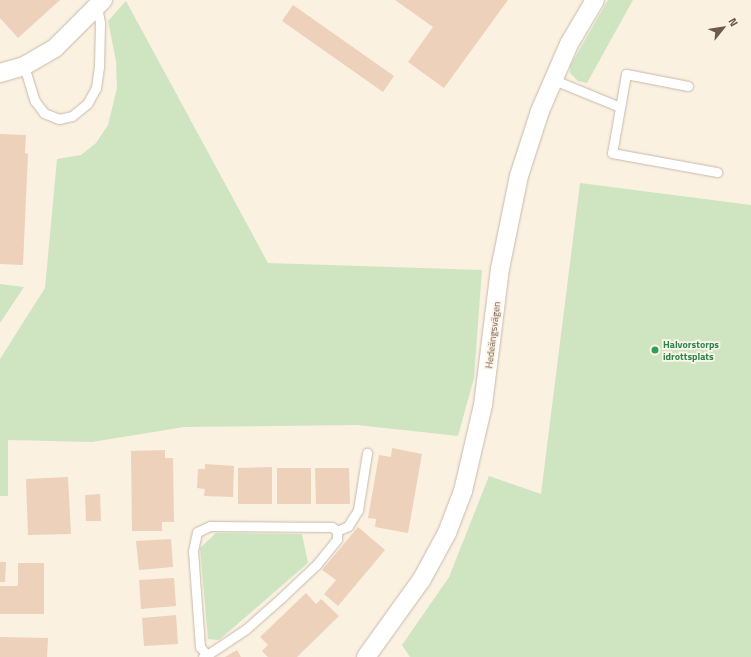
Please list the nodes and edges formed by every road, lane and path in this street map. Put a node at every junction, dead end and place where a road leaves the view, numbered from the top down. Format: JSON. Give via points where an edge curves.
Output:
{"nodes":[{"id":1,"x":595,"y":0,"type":"edge"},
{"id":2,"x":100,"y":3,"type":"edge"},
{"id":3,"x":24,"y":66,"type":"junction"},
{"id":4,"x":0,"y":73,"type":"edge"},
{"id":5,"x":554,"y":80,"type":"junction"},
{"id":6,"x":688,"y":86,"type":"dead end"},
{"id":7,"x":620,"y":107,"type":"junction"},
{"id":8,"x":717,"y":172,"type":"dead end"},
{"id":9,"x":367,"y":453,"type":"dead end"},
{"id":10,"x":337,"y":531,"type":"junction"},
{"id":11,"x":205,"y":656,"type":"edge"},
{"id":12,"x":366,"y":657,"type":"edge"}],
"edges":[{"from":1,"to":5,"type":"street","name":"Hedeängsvägen","via":[[569,44]]},
{"from":2,"to":3,"type":"street","via":[[54,48]]},
{"from":2,"to":3,"type":"lane","via":[[99,67],[96,88],[87,104],[72,116],[59,119],[44,113],[35,101]]},
{"from":3,"to":4,"type":"street"},
{"from":5,"to":7,"type":"lane"},
{"from":5,"to":12,"type":"street","name":"Hedeängsvägen","via":[[540,111],[519,176],[500,269],[483,405],[463,490],[447,534],[422,579]]},
{"from":6,"to":7,"type":"lane","via":[[626,74]]},
{"from":7,"to":8,"type":"lane","via":[[612,153]]},
{"from":9,"to":10,"type":"lane","via":[[358,510],[348,526]]},
{"from":10,"to":11,"type":"lane","via":[[337,539],[317,564],[246,629]]},
{"from":10,"to":11,"type":"lane","via":[[332,527],[210,526],[198,532],[194,539],[194,559],[200,647]]}]}
